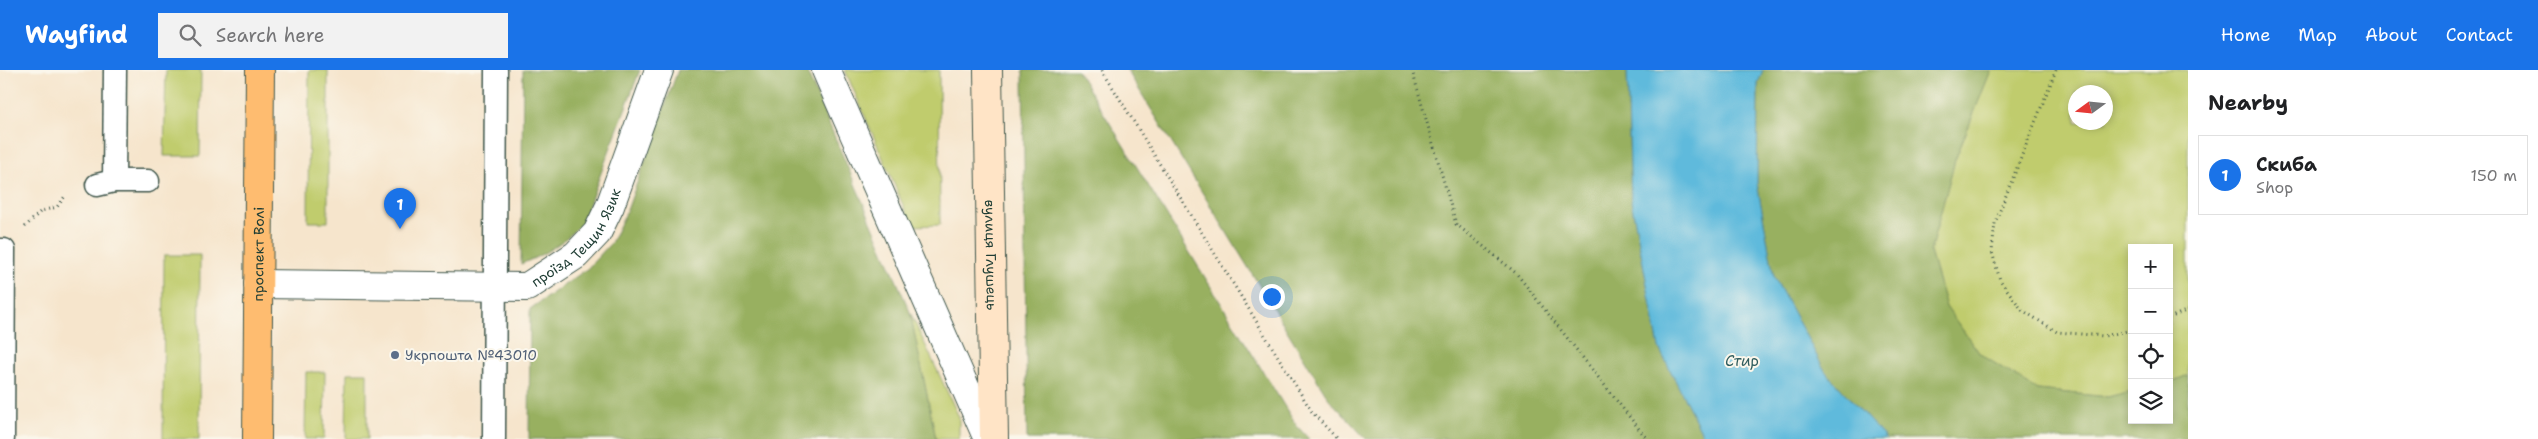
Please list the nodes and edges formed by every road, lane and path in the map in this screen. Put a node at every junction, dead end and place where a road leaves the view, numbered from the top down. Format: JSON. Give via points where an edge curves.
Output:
{"nodes":[{"id":1,"x":115,"y":70,"type":"edge"},
{"id":2,"x":260,"y":70,"type":"edge"},
{"id":3,"x":496,"y":70,"type":"edge"},
{"id":4,"x":659,"y":70,"type":"edge"},
{"id":5,"x":826,"y":70,"type":"edge"},
{"id":6,"x":988,"y":70,"type":"edge"},
{"id":7,"x":1102,"y":70,"type":"edge"},
{"id":8,"x":1412,"y":70,"type":"edge"},
{"id":9,"x":2056,"y":70,"type":"edge"},
{"id":10,"x":148,"y":182,"type":"dead end"},
{"id":11,"x":68,"y":192,"type":"dead end"},
{"id":12,"x":2,"y":250,"type":"edge"},
{"id":13,"x":258,"y":284,"type":"junction"},
{"id":14,"x":496,"y":286,"type":"junction"},
{"id":15,"x":2188,"y":310,"type":"edge"},
{"id":16,"x":2173,"y":316,"type":"edge"},
{"id":17,"x":2128,"y":331,"type":"edge"},
{"id":18,"x":2,"y":407,"type":"edge"},
{"id":19,"x":4,"y":439,"type":"edge"},
{"id":20,"x":257,"y":439,"type":"edge"},
{"id":21,"x":494,"y":439,"type":"edge"},
{"id":22,"x":988,"y":439,"type":"edge"},
{"id":23,"x":994,"y":439,"type":"edge"},
{"id":24,"x":1337,"y":439,"type":"edge"},
{"id":25,"x":1648,"y":439,"type":"edge"}],
"edges":[{"from":1,"to":10,"type":"lane","via":[[106,183]]},
{"from":2,"to":13,"type":"main road","name":"проспект Волі"},
{"from":3,"to":14,"type":"lane"},
{"from":4,"to":14,"type":"street","name":"проїзд Тещин Язик","via":[[610,206],[597,233],[576,256],[527,287]]},
{"from":5,"to":22,"type":"street"},
{"from":6,"to":23,"type":"street","name":"вулиця Глушець"},
{"from":7,"to":24,"type":"path","via":[[1312,412]]},
{"from":8,"to":25,"type":"path","via":[[1456,224],[1516,273]]},
{"from":9,"to":17,"type":"path","via":[[1995,223],[1992,252],[2000,280],[2022,310],[2057,332],[2104,336]]},
{"from":11,"to":12,"type":"path","via":[[57,207],[41,211]]},
{"from":12,"to":18,"type":"lane"},
{"from":13,"to":14,"type":"street","name":"проїзд Тещин Язик"},
{"from":13,"to":20,"type":"main road","name":"проспект Волі"},
{"from":14,"to":21,"type":"lane"},
{"from":15,"to":16,"type":"path"},
{"from":18,"to":19,"type":"lane"}]}
